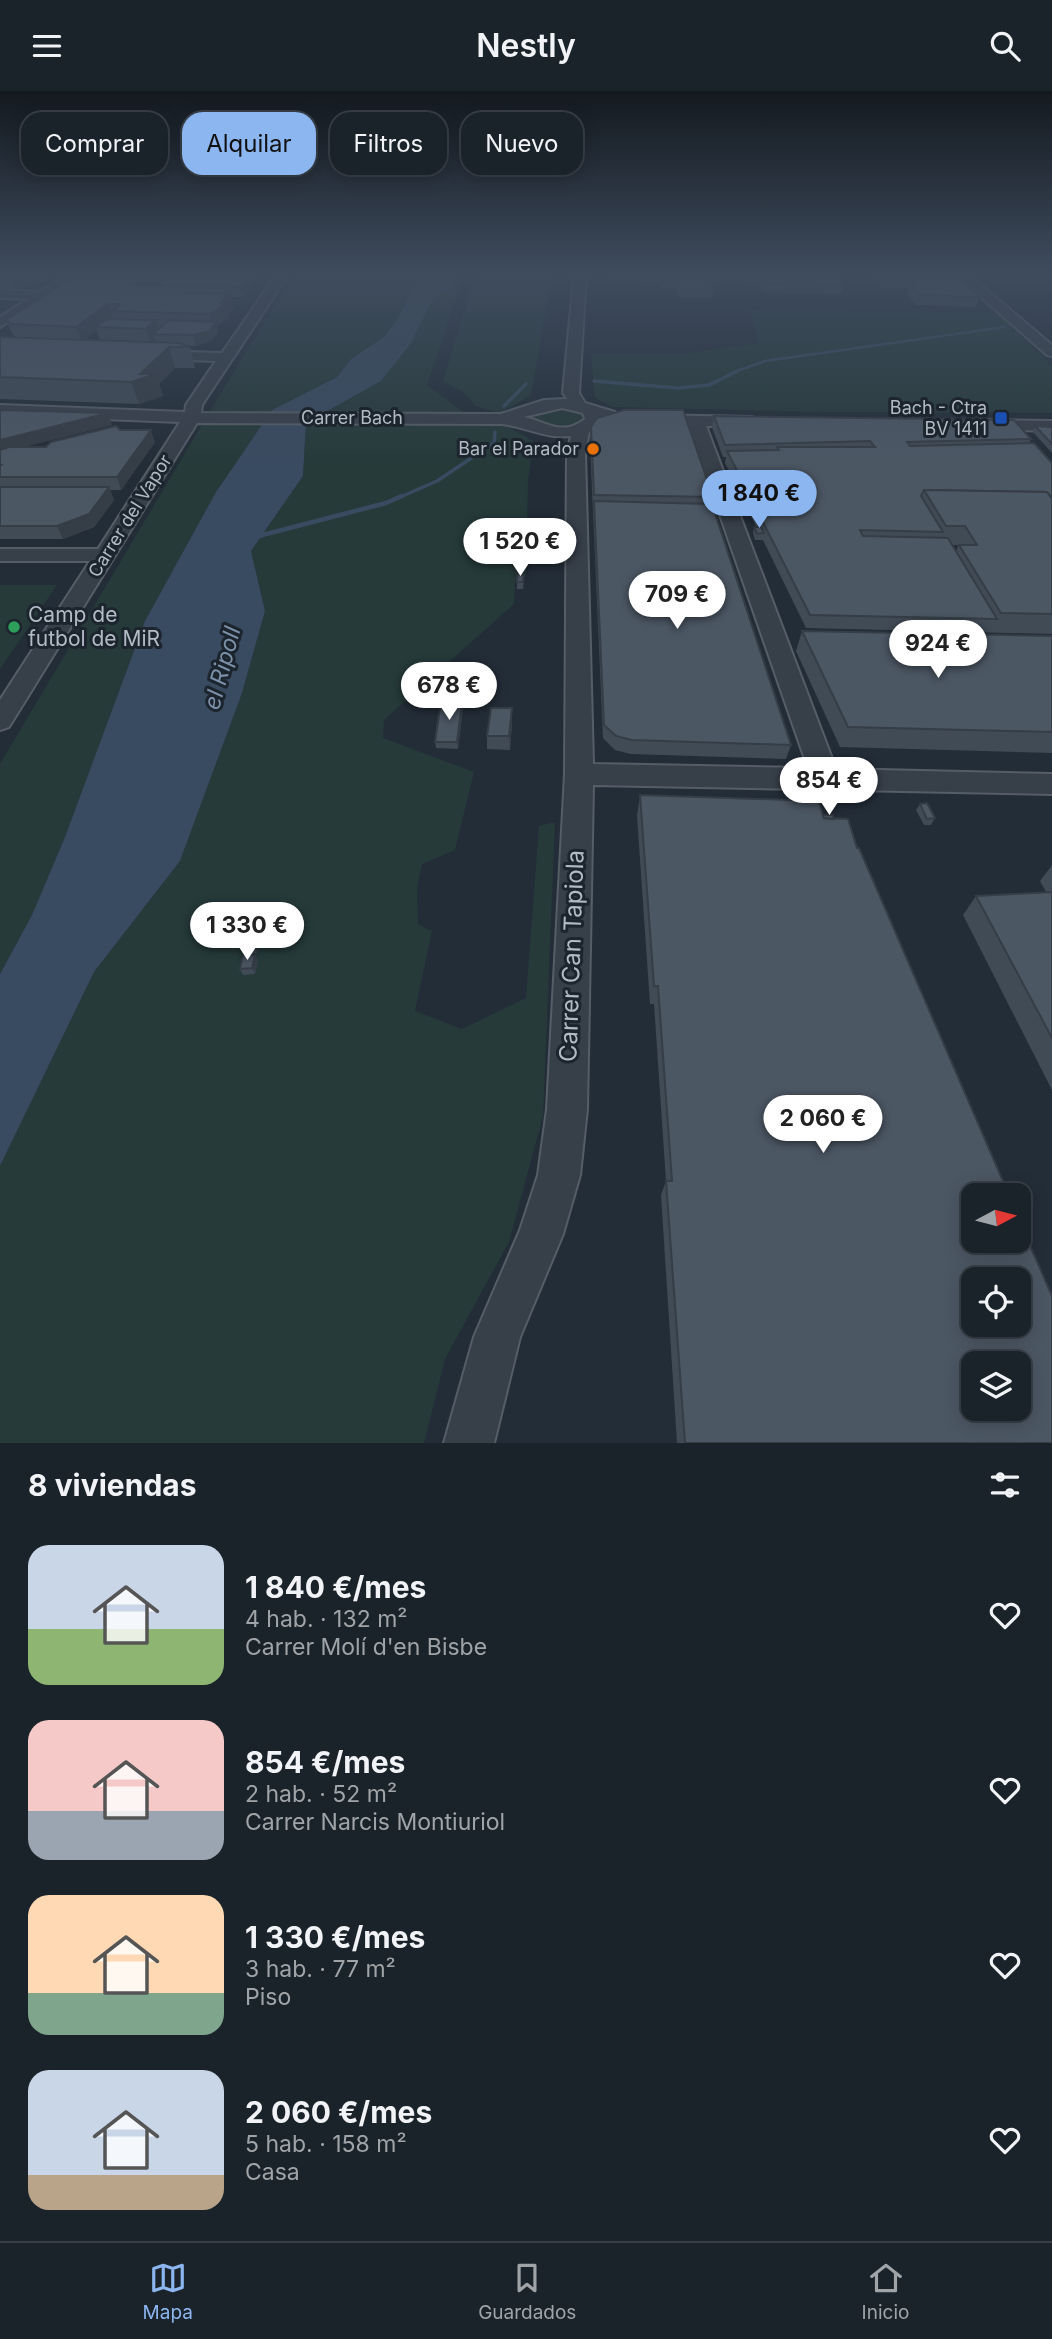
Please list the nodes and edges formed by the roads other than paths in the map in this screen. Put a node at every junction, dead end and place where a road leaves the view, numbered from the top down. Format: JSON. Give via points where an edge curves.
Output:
{"nodes":[{"id":1,"x":239,"y":338,"type":"edge"},
{"id":2,"x":575,"y":338,"type":"edge"},
{"id":3,"x":1036,"y":338,"type":"edge"},
{"id":4,"x":1052,"y":352,"type":"edge"},
{"id":5,"x":139,"y":354,"type":"edge"},
{"id":6,"x":226,"y":357,"type":"junction"},
{"id":7,"x":0,"y":410,"type":"edge"},
{"id":8,"x":197,"y":417,"type":"junction"},
{"id":9,"x":525,"y":417,"type":"junction"},
{"id":10,"x":586,"y":418,"type":"junction"},
{"id":11,"x":654,"y":420,"type":"junction"},
{"id":12,"x":696,"y":422,"type":"junction"},
{"id":13,"x":775,"y":422,"type":"edge"},
{"id":14,"x":959,"y":425,"type":"edge"},
{"id":15,"x":1018,"y":426,"type":"junction"},
{"id":16,"x":1052,"y":426,"type":"edge"},
{"id":17,"x":556,"y":433,"type":"junction"},
{"id":18,"x":1035,"y":445,"type":"edge"},
{"id":19,"x":576,"y":452,"type":"junction"},
{"id":20,"x":0,"y":555,"type":"edge"},
{"id":21,"x":105,"y":555,"type":"junction"},
{"id":22,"x":774,"y":643,"type":"junction"},
{"id":23,"x":802,"y":643,"type":"edge"},
{"id":24,"x":0,"y":721,"type":"edge"},
{"id":25,"x":579,"y":774,"type":"junction"},
{"id":26,"x":825,"y":778,"type":"junction"},
{"id":27,"x":1052,"y":785,"type":"edge"},
{"id":28,"x":469,"y":1443,"type":"edge"}],
"edges":[{"from":1,"to":6,"type":"street","name":"Carrer del Vapor"},
{"from":2,"to":10,"type":"street","name":"Carrer Can Tapiola","via":[[571,393]]},
{"from":3,"to":4,"type":"street"},
{"from":5,"to":6,"type":"street"},
{"from":6,"to":8,"type":"street","name":"Carrer del Vapor","via":[[194,405]]},
{"from":7,"to":8,"type":"street","name":"Carrer Bach"},
{"from":8,"to":9,"type":"street","name":"Carrer Bach"},
{"from":8,"to":21,"type":"street","name":"Carrer del Vapor"},
{"from":9,"to":10,"type":"street","via":[[551,398]]},
{"from":9,"to":17,"type":"street","name":"Carrer Bach","via":[[539,430]]},
{"from":10,"to":11,"type":"street"},
{"from":10,"to":11,"type":"street"},
{"from":10,"to":17,"type":"street"},
{"from":10,"to":19,"type":"street","name":"Carrer Can Tapiola"},
{"from":11,"to":12,"type":"street"},
{"from":12,"to":13,"type":"street"},
{"from":12,"to":22,"type":"street"},
{"from":14,"to":15,"type":"street"},
{"from":15,"to":16,"type":"street"},
{"from":15,"to":18,"type":"street"},
{"from":17,"to":19,"type":"street"},
{"from":19,"to":25,"type":"street","name":"Carrer Can Tapiola"},
{"from":20,"to":21,"type":"street"},
{"from":21,"to":24,"type":"street","name":"Carrer del Vapor"},
{"from":22,"to":23,"type":"street"},
{"from":22,"to":26,"type":"street"},
{"from":25,"to":26,"type":"street"},
{"from":25,"to":28,"type":"street","name":"Carrer Can Tapiola","via":[[567,1109],[559,1175],[541,1234],[497,1337]]},
{"from":26,"to":27,"type":"street"}]}
